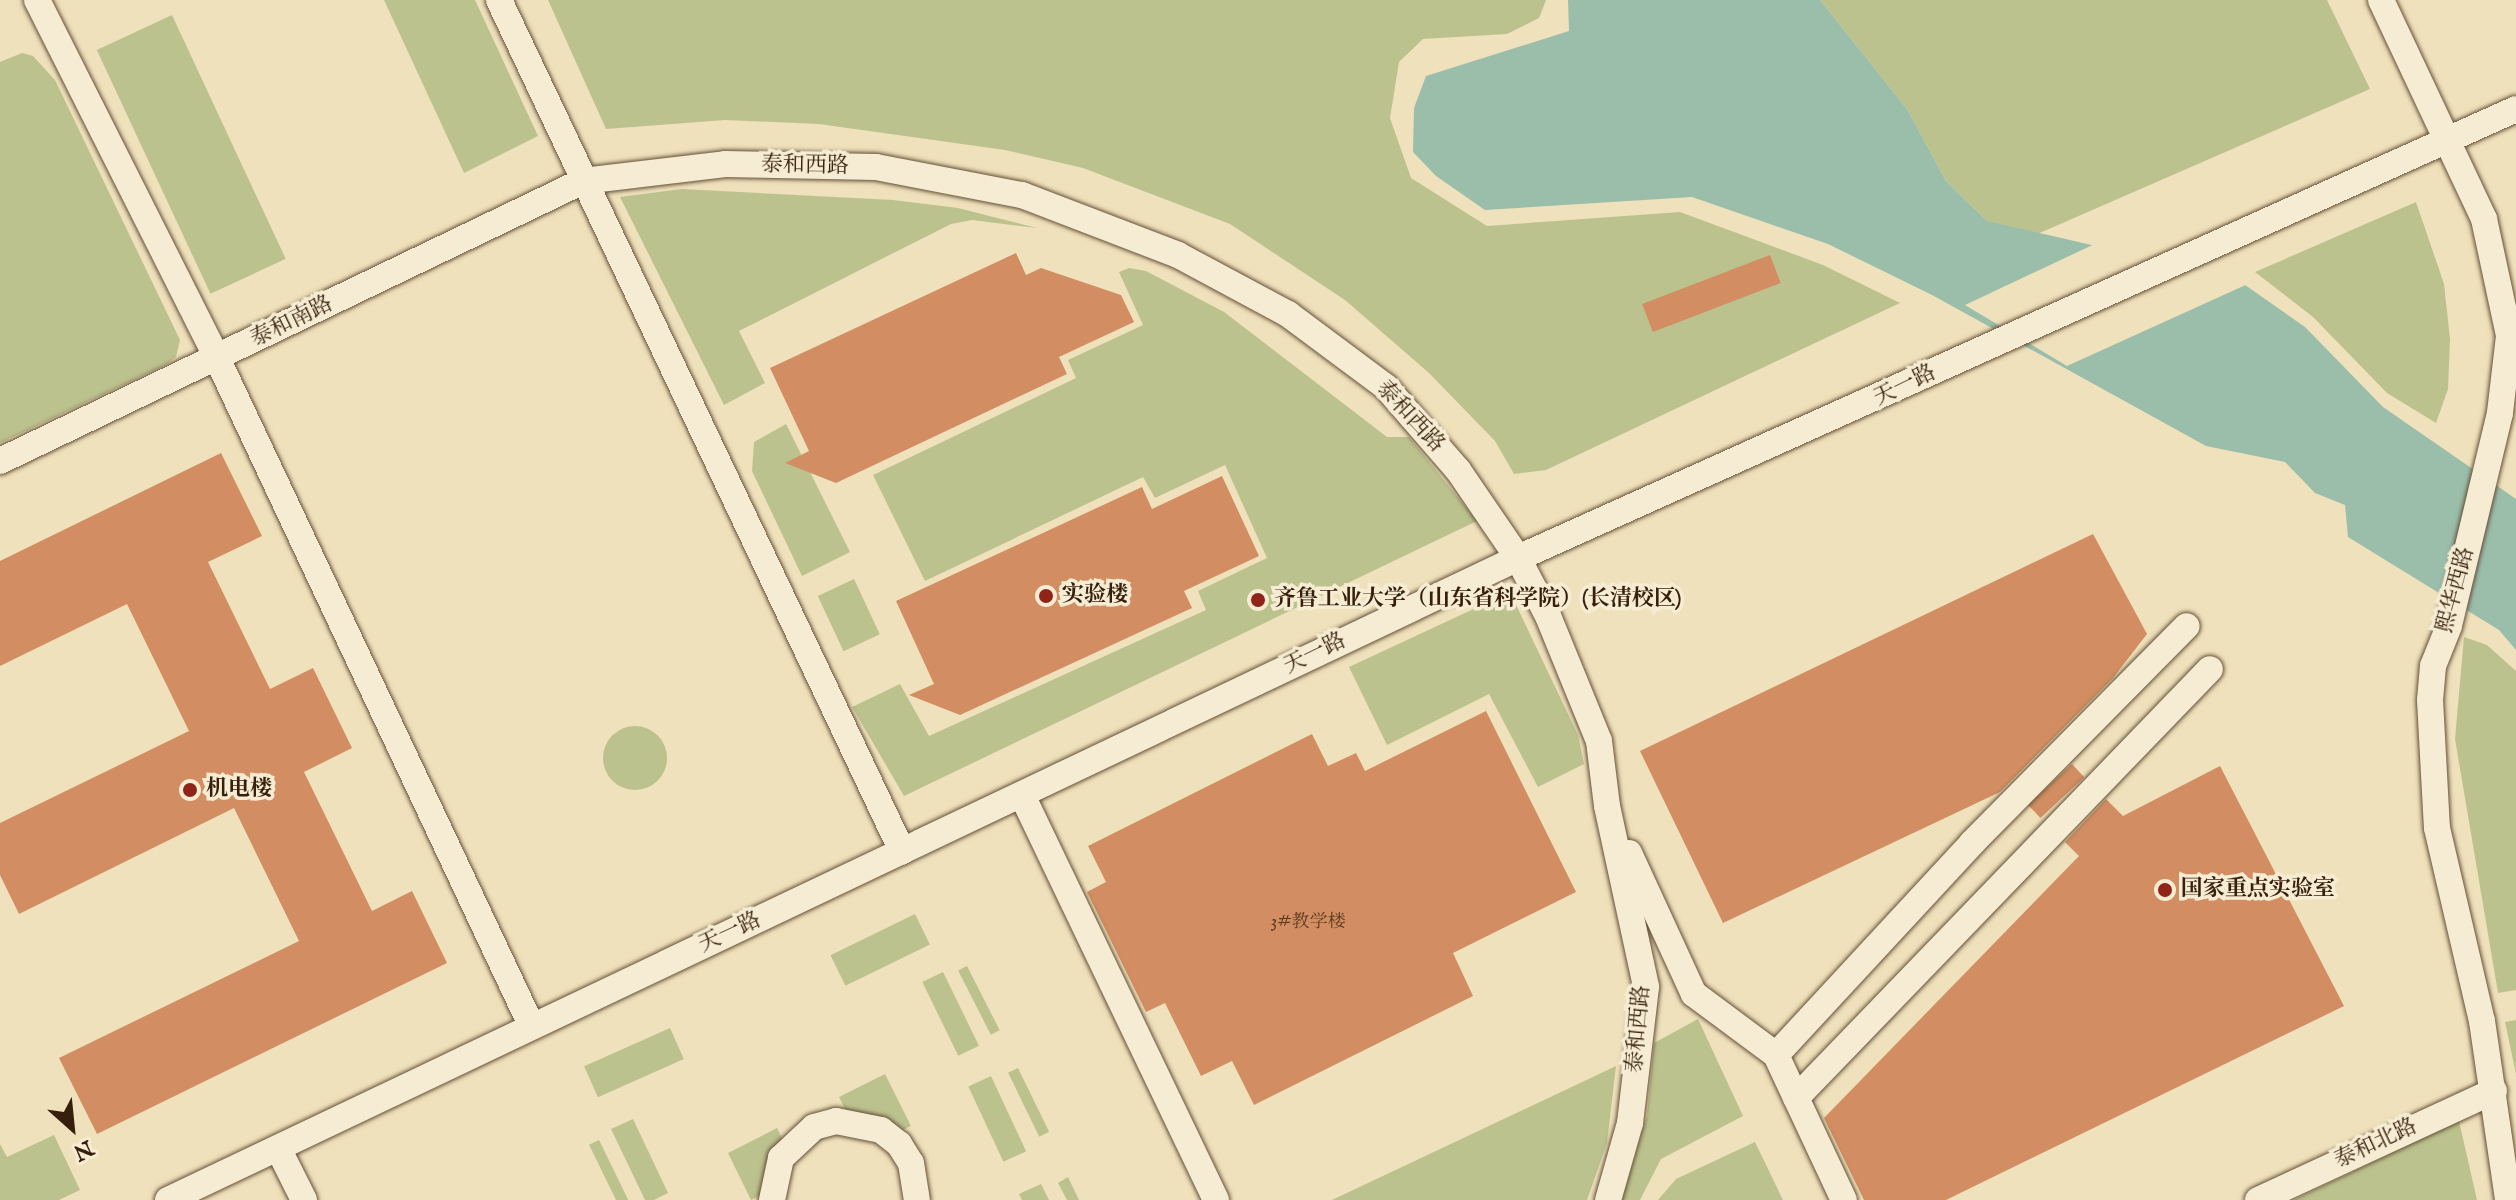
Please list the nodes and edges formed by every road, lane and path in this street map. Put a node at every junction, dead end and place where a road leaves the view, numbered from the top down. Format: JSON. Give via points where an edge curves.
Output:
{"nodes":[{"id":1,"x":499,"y":0,"type":"edge"},
{"id":2,"x":2381,"y":0,"type":"edge"},
{"id":3,"x":38,"y":2,"type":"edge"},
{"id":4,"x":2516,"y":109,"type":"edge"},
{"id":5,"x":2451,"y":140,"type":"junction"},
{"id":6,"x":583,"y":181,"type":"junction"},
{"id":7,"x":217,"y":358,"type":"junction"},
{"id":8,"x":0,"y":461,"type":"edge"},
{"id":9,"x":1518,"y":558,"type":"junction"},
{"id":10,"x":2187,"y":626,"type":"dead end"},
{"id":11,"x":2210,"y":669,"type":"dead end"},
{"id":12,"x":1022,"y":795,"type":"junction"},
{"id":13,"x":1607,"y":806,"type":"junction"},
{"id":14,"x":902,"y":851,"type":"junction"},
{"id":15,"x":532,"y":1027,"type":"junction"},
{"id":16,"x":1776,"y":1055,"type":"junction"},
{"id":17,"x":2494,"y":1091,"type":"junction"},
{"id":18,"x":1796,"y":1098,"type":"junction"},
{"id":19,"x":278,"y":1148,"type":"junction"},
{"id":20,"x":168,"y":1200,"type":"edge"},
{"id":21,"x":304,"y":1200,"type":"edge"},
{"id":22,"x":772,"y":1200,"type":"edge"},
{"id":23,"x":917,"y":1200,"type":"edge"},
{"id":24,"x":1216,"y":1200,"type":"edge"},
{"id":25,"x":1608,"y":1200,"type":"edge"},
{"id":26,"x":1844,"y":1200,"type":"edge"},
{"id":27,"x":2258,"y":1200,"type":"edge"},
{"id":28,"x":2508,"y":1200,"type":"edge"}],
"edges":[{"from":1,"to":6,"type":"street"},
{"from":2,"to":5,"type":"street","name":"熙华西路"},
{"from":3,"to":7,"type":"street"},
{"from":4,"to":5,"type":"street","name":"天一路"},
{"from":5,"to":9,"type":"street","name":"天一路"},
{"from":5,"to":17,"type":"street","name":"熙华西路","via":[[2484,219],[2509,336],[2488,460],[2449,626],[2433,666],[2430,700],[2437,828]]},
{"from":6,"to":7,"type":"street","name":"泰和南路"},
{"from":6,"to":9,"type":"street","name":"泰和西路","via":[[725,164],[876,167],[1022,195],[1178,255],[1288,314],[1386,387],[1458,470]]},
{"from":6,"to":14,"type":"street"},
{"from":7,"to":8,"type":"street","name":"泰和南路"},
{"from":7,"to":15,"type":"street"},
{"from":9,"to":12,"type":"street","name":"天一路"},
{"from":9,"to":13,"type":"street","name":"泰和西路","via":[[1599,741]]},
{"from":10,"to":16,"type":"street","via":[[1972,843]]},
{"from":11,"to":18,"type":"street"},
{"from":12,"to":14,"type":"street","name":"天一路"},
{"from":12,"to":24,"type":"street"},
{"from":13,"to":16,"type":"street","via":[[1694,994]]},
{"from":13,"to":25,"type":"street","name":"泰和西路","via":[[1646,987],[1630,1123]]},
{"from":14,"to":15,"type":"street","name":"天一路"},
{"from":15,"to":19,"type":"street","name":"天一路"},
{"from":16,"to":18,"type":"street"},
{"from":17,"to":27,"type":"street","name":"泰和北路"},
{"from":17,"to":28,"type":"street","name":"熙华西路"},
{"from":18,"to":26,"type":"street"},
{"from":19,"to":20,"type":"street","name":"天一路"},
{"from":19,"to":21,"type":"street"},
{"from":22,"to":23,"type":"street","via":[[781,1158],[814,1127],[836,1121],[881,1130],[899,1144],[911,1163]]}]}
